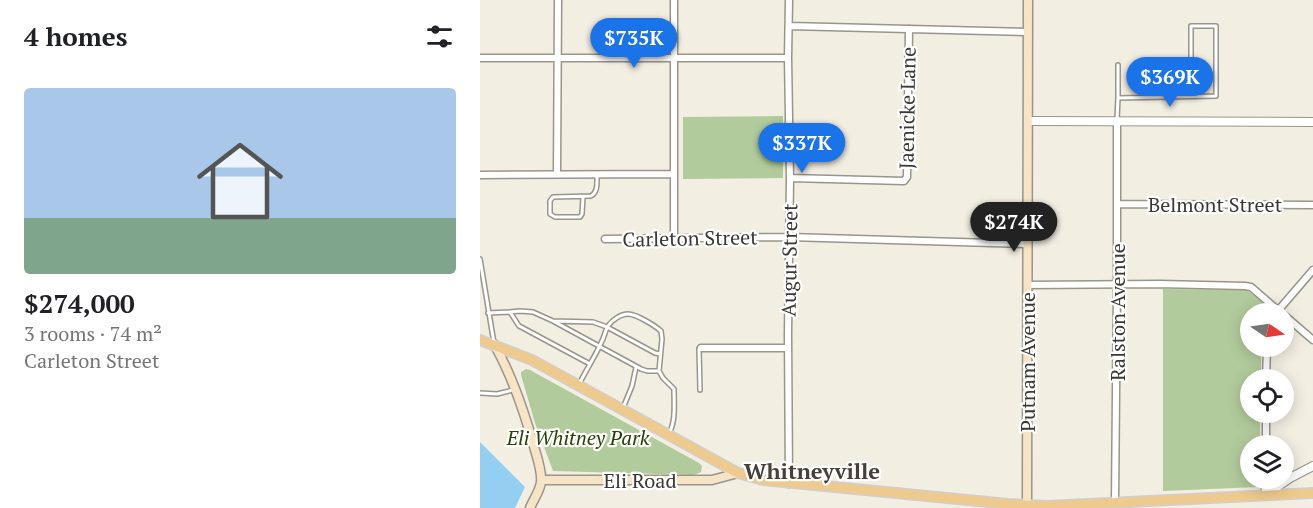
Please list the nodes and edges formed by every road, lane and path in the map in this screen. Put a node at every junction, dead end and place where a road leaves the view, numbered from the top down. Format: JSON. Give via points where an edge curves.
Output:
{"nodes":[{"id":1,"x":558,"y":0,"type":"edge"},
{"id":2,"x":674,"y":0,"type":"edge"},
{"id":3,"x":789,"y":0,"type":"edge"},
{"id":4,"x":1028,"y":0,"type":"edge"},
{"id":5,"x":789,"y":26,"type":"junction"},
{"id":6,"x":909,"y":29,"type":"junction"},
{"id":7,"x":1028,"y":32,"type":"junction"},
{"id":8,"x":557,"y":57,"type":"junction"},
{"id":9,"x":480,"y":58,"type":"edge"},
{"id":10,"x":674,"y":58,"type":"junction"},
{"id":11,"x":788,"y":58,"type":"junction"},
{"id":12,"x":1118,"y":65,"type":"dead end"},
{"id":13,"x":1191,"y":96,"type":"junction"},
{"id":14,"x":1118,"y":98,"type":"junction"},
{"id":15,"x":1028,"y":121,"type":"junction"},
{"id":16,"x":1117,"y":121,"type":"junction"},
{"id":17,"x":1313,"y":122,"type":"edge"},
{"id":18,"x":557,"y":174,"type":"junction"},
{"id":19,"x":597,"y":174,"type":"junction"},
{"id":20,"x":674,"y":174,"type":"junction"},
{"id":21,"x":480,"y":175,"type":"edge"},
{"id":22,"x":790,"y":178,"type":"junction"},
{"id":23,"x":583,"y":197,"type":"junction"},
{"id":24,"x":1117,"y":204,"type":"junction"},
{"id":25,"x":1313,"y":205,"type":"edge"},
{"id":26,"x":789,"y":237,"type":"junction"},
{"id":27,"x":674,"y":238,"type":"junction"},
{"id":28,"x":606,"y":239,"type":"dead end"},
{"id":29,"x":1027,"y":243,"type":"junction"},
{"id":30,"x":480,"y":259,"type":"edge"},
{"id":31,"x":1313,"y":270,"type":"edge"},
{"id":32,"x":1027,"y":285,"type":"junction"},
{"id":33,"x":1117,"y":285,"type":"junction"},
{"id":34,"x":1269,"y":303,"type":"edge"},
{"id":35,"x":1288,"y":303,"type":"edge"},
{"id":36,"x":510,"y":312,"type":"junction"},
{"id":37,"x":488,"y":313,"type":"junction"},
{"id":38,"x":553,"y":321,"type":"junction"},
{"id":39,"x":1294,"y":324,"type":"edge"},
{"id":40,"x":607,"y":327,"type":"junction"},
{"id":41,"x":480,"y":340,"type":"edge"},
{"id":42,"x":1313,"y":340,"type":"edge"},
{"id":43,"x":494,"y":344,"type":"junction"},
{"id":44,"x":599,"y":346,"type":"junction"},
{"id":45,"x":700,"y":348,"type":"joint"},
{"id":46,"x":788,"y":348,"type":"junction"},
{"id":47,"x":661,"y":354,"type":"junction"},
{"id":48,"x":590,"y":364,"type":"junction"},
{"id":49,"x":636,"y":367,"type":"junction"},
{"id":50,"x":659,"y":371,"type":"junction"},
{"id":51,"x":578,"y":385,"type":"junction"},
{"id":52,"x":514,"y":389,"type":"junction"},
{"id":53,"x":700,"y":390,"type":"dead end"},
{"id":54,"x":480,"y":393,"type":"edge"},
{"id":55,"x":622,"y":410,"type":"junction"},
{"id":56,"x":668,"y":435,"type":"junction"},
{"id":57,"x":1313,"y":466,"type":"edge"},
{"id":58,"x":738,"y":472,"type":"junction"},
{"id":59,"x":542,"y":480,"type":"junction"},
{"id":60,"x":789,"y":484,"type":"junction"},
{"id":61,"x":1265,"y":489,"type":"edge"},
{"id":62,"x":1313,"y":493,"type":"edge"},
{"id":63,"x":1265,"y":495,"type":"junction"},
{"id":64,"x":1115,"y":503,"type":"junction"},
{"id":65,"x":1027,"y":507,"type":"edge"},
{"id":66,"x":530,"y":508,"type":"edge"}],
"edges":[{"from":1,"to":8,"type":"street"},
{"from":2,"to":10,"type":"street"},
{"from":3,"to":5,"type":"street","name":"Augur Street"},
{"from":4,"to":7,"type":"main road","name":"Putnam Avenue"},
{"from":5,"to":6,"type":"street"},
{"from":5,"to":11,"type":"street","name":"Augur Street"},
{"from":6,"to":7,"type":"street"},
{"from":6,"to":22,"type":"street","name":"Jaenicke Lane","via":[[906,179]]},
{"from":7,"to":15,"type":"main road","name":"Putnam Avenue"},
{"from":8,"to":9,"type":"street"},
{"from":8,"to":10,"type":"street"},
{"from":8,"to":18,"type":"street"},
{"from":10,"to":11,"type":"street"},
{"from":10,"to":20,"type":"street"},
{"from":11,"to":22,"type":"street","name":"Augur Street"},
{"from":12,"to":14,"type":"lane"},
{"from":13,"to":13,"type":"lane","via":[[1216,96],[1216,26],[1191,26]]},
{"from":13,"to":14,"type":"lane"},
{"from":14,"to":16,"type":"lane"},
{"from":15,"to":16,"type":"street"},
{"from":15,"to":29,"type":"main road","name":"Putnam Avenue"},
{"from":16,"to":17,"type":"street"},
{"from":16,"to":24,"type":"street","name":"Ralston Avenue"},
{"from":18,"to":19,"type":"street"},
{"from":18,"to":21,"type":"street"},
{"from":19,"to":20,"type":"street"},
{"from":19,"to":23,"type":"lane","via":[[594,195]]},
{"from":20,"to":27,"type":"street"},
{"from":22,"to":26,"type":"street","name":"Augur Street"},
{"from":23,"to":23,"type":"lane","via":[[553,197],[550,214],[580,217]]},
{"from":24,"to":25,"type":"street","name":"Belmont Street"},
{"from":24,"to":33,"type":"street","name":"Ralston Avenue"},
{"from":26,"to":27,"type":"street","name":"Carleton Street"},
{"from":26,"to":29,"type":"street","name":"Carleton Street"},
{"from":26,"to":46,"type":"street","name":"Augur Street"},
{"from":27,"to":28,"type":"street","name":"Carleton Street"},
{"from":29,"to":32,"type":"main road","name":"Putnam Avenue"},
{"from":30,"to":37,"type":"lane"},
{"from":31,"to":35,"type":"street"},
{"from":32,"to":33,"type":"street"},
{"from":32,"to":65,"type":"main road","name":"Putnam Avenue"},
{"from":33,"to":34,"type":"street","via":[[1245,286]]},
{"from":33,"to":64,"type":"street","name":"Ralston Avenue"},
{"from":36,"to":37,"type":"lane"},
{"from":36,"to":38,"type":"lane","via":[[533,312]]},
{"from":36,"to":48,"type":"lane","via":[[519,326]]},
{"from":37,"to":43,"type":"lane"},
{"from":38,"to":40,"type":"lane","via":[[593,322]]},
{"from":38,"to":44,"type":"lane"},
{"from":39,"to":42,"type":"street"},
{"from":40,"to":44,"type":"lane"},
{"from":40,"to":47,"type":"lane"},
{"from":40,"to":47,"type":"lane","via":[[627,314],[654,325],[661,331]]},
{"from":41,"to":43,"type":"main road"},
{"from":43,"to":51,"type":"main road"},
{"from":43,"to":52,"type":"main road"},
{"from":44,"to":48,"type":"lane"},
{"from":44,"to":49,"type":"lane"},
{"from":45,"to":46,"type":"street"},
{"from":45,"to":53,"type":"lane"},
{"from":46,"to":60,"type":"street","name":"Augur Street"},
{"from":47,"to":50,"type":"lane"},
{"from":48,"to":51,"type":"lane"},
{"from":49,"to":50,"type":"lane"},
{"from":49,"to":55,"type":"lane"},
{"from":50,"to":56,"type":"lane","via":[[674,389],[675,418]]},
{"from":51,"to":55,"type":"main road"},
{"from":52,"to":54,"type":"lane"},
{"from":52,"to":59,"type":"main road"},
{"from":55,"to":56,"type":"main road"},
{"from":56,"to":58,"type":"main road"},
{"from":57,"to":63,"type":"street"},
{"from":58,"to":59,"type":"main road","name":"Eli Road","via":[[712,480]]},
{"from":58,"to":60,"type":"main road"},
{"from":59,"to":66,"type":"main road"},
{"from":60,"to":65,"type":"main road"},
{"from":61,"to":63,"type":"street"},
{"from":62,"to":63,"type":"main road"},
{"from":63,"to":64,"type":"main road"},
{"from":64,"to":65,"type":"main road"}]}
